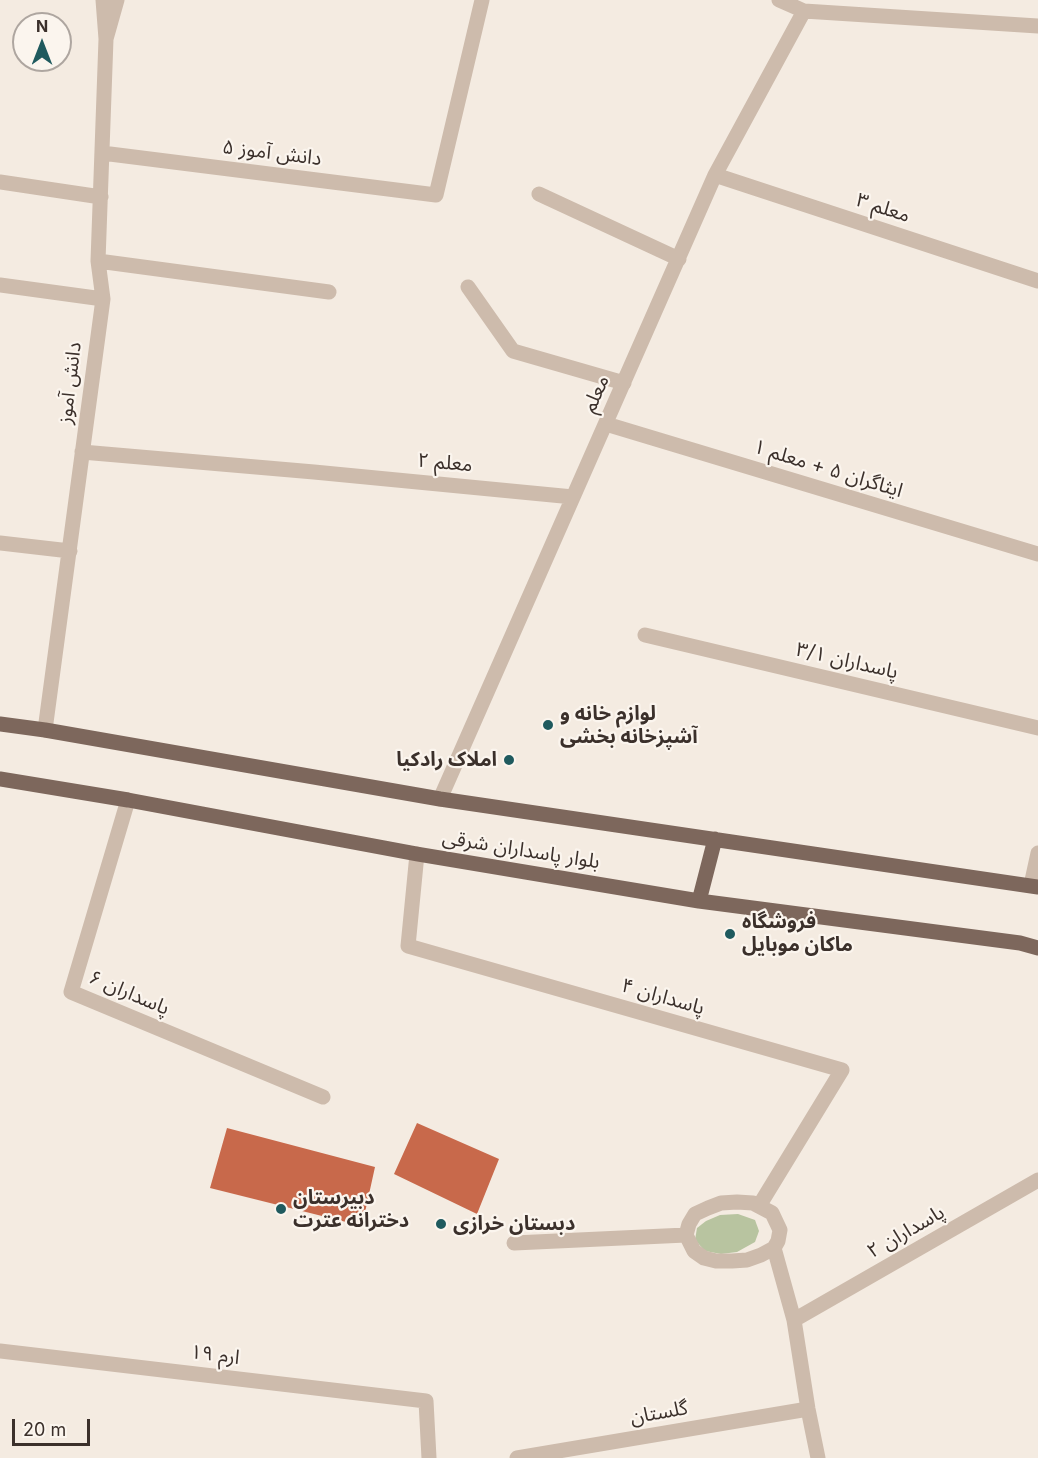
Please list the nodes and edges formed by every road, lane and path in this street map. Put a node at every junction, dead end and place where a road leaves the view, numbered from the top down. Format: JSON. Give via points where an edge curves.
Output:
{"nodes":[{"id":1,"x":103,"y":0,"type":"edge"},
{"id":2,"x":117,"y":0,"type":"edge"},
{"id":3,"x":482,"y":0,"type":"edge"},
{"id":4,"x":779,"y":0,"type":"edge"},
{"id":5,"x":804,"y":11,"type":"junction"},
{"id":6,"x":1038,"y":26,"type":"edge"},
{"id":7,"x":106,"y":39,"type":"junction"},
{"id":8,"x":102,"y":153,"type":"junction"},
{"id":9,"x":716,"y":176,"type":"junction"},
{"id":10,"x":0,"y":182,"type":"edge"},
{"id":11,"x":539,"y":194,"type":"dead end"},
{"id":12,"x":101,"y":197,"type":"junction"},
{"id":13,"x":679,"y":259,"type":"junction"},
{"id":14,"x":99,"y":261,"type":"junction"},
{"id":15,"x":1038,"y":280,"type":"edge"},
{"id":16,"x":0,"y":285,"type":"edge"},
{"id":17,"x":468,"y":287,"type":"dead end"},
{"id":18,"x":328,"y":292,"type":"dead end"},
{"id":19,"x":103,"y":298,"type":"junction"},
{"id":20,"x":624,"y":383,"type":"junction"},
{"id":21,"x":606,"y":424,"type":"junction"},
{"id":22,"x":82,"y":452,"type":"junction"},
{"id":23,"x":573,"y":497,"type":"junction"},
{"id":24,"x":0,"y":543,"type":"edge"},
{"id":25,"x":70,"y":551,"type":"junction"},
{"id":26,"x":1038,"y":554,"type":"edge"},
{"id":27,"x":645,"y":635,"type":"dead end"},
{"id":28,"x":0,"y":724,"type":"edge"},
{"id":29,"x":1038,"y":728,"type":"edge"},
{"id":30,"x":45,"y":730,"type":"junction"},
{"id":31,"x":0,"y":779,"type":"edge"},
{"id":32,"x":440,"y":799,"type":"junction"},
{"id":33,"x":128,"y":800,"type":"junction"},
{"id":34,"x":716,"y":839,"type":"junction"},
{"id":35,"x":1038,"y":853,"type":"edge"},
{"id":36,"x":417,"y":854,"type":"junction"},
{"id":37,"x":1035,"y":886,"type":"edge"},
{"id":38,"x":699,"y":901,"type":"junction"},
{"id":39,"x":1038,"y":948,"type":"edge"},
{"id":40,"x":323,"y":1097,"type":"dead end"},
{"id":41,"x":1038,"y":1180,"type":"edge"},
{"id":42,"x":759,"y":1206,"type":"junction"},
{"id":43,"x":686,"y":1235,"type":"junction"},
{"id":44,"x":514,"y":1243,"type":"dead end"},
{"id":45,"x":774,"y":1248,"type":"junction"},
{"id":46,"x":794,"y":1320,"type":"junction"},
{"id":47,"x":0,"y":1351,"type":"edge"},
{"id":48,"x":807,"y":1409,"type":"junction"},
{"id":49,"x":429,"y":1458,"type":"edge"},
{"id":50,"x":517,"y":1458,"type":"edge"},
{"id":51,"x":818,"y":1458,"type":"edge"}],
"edges":[{"from":1,"to":7,"type":"street","name":"دانش آموز"},
{"from":2,"to":7,"type":"street","name":"دانش آموز"},
{"from":3,"to":8,"type":"street","name":"دانش آموز ۵","via":[[436,195]]},
{"from":4,"to":5,"type":"street"},
{"from":5,"to":6,"type":"street"},
{"from":5,"to":9,"type":"street","name":"معلم"},
{"from":7,"to":8,"type":"street","name":"دانش آموز"},
{"from":8,"to":12,"type":"street","name":"دانش آموز"},
{"from":9,"to":13,"type":"street","name":"معلم"},
{"from":9,"to":15,"type":"street","name":"معلم ۳"},
{"from":10,"to":12,"type":"street"},
{"from":11,"to":13,"type":"street"},
{"from":12,"to":14,"type":"street","name":"دانش آموز"},
{"from":13,"to":20,"type":"street","name":"معلم"},
{"from":14,"to":18,"type":"street"},
{"from":14,"to":19,"type":"street","name":"دانش آموز"},
{"from":16,"to":19,"type":"street"},
{"from":17,"to":20,"type":"street","via":[[513,351]]},
{"from":19,"to":22,"type":"street","name":"دانش آموز"},
{"from":20,"to":21,"type":"street","name":"معلم"},
{"from":21,"to":23,"type":"street","name":"معلم"},
{"from":21,"to":26,"type":"street","name":"ایثاگران ۵ + معلم ۱"},
{"from":22,"to":23,"type":"street","name":"معلم ۲"},
{"from":22,"to":25,"type":"street","name":"دانش آموز"},
{"from":23,"to":32,"type":"street","name":"معلم"},
{"from":24,"to":25,"type":"street"},
{"from":25,"to":30,"type":"street","name":"دانش آموز"},
{"from":27,"to":29,"type":"street","name":"پاسداران ۳/۱"},
{"from":28,"to":30,"type":"main road","name":"بلوار پاسداران شرقی"},
{"from":30,"to":32,"type":"main road","name":"بلوار پاسداران شرقی"},
{"from":31,"to":33,"type":"main road","name":"بلوار پاسداران شرقی"},
{"from":32,"to":34,"type":"main road","name":"بلوار پاسداران شرقی"},
{"from":33,"to":36,"type":"main road","name":"بلوار پاسداران شرقی"},
{"from":33,"to":40,"type":"street","name":"پاسداران ۶","via":[[71,992]]},
{"from":34,"to":37,"type":"main road","name":"بلوار پاسداران شرقی"},
{"from":34,"to":38,"type":"main road"},
{"from":35,"to":37,"type":"street"},
{"from":36,"to":38,"type":"main road","name":"بلوار پاسداران شرقی"},
{"from":36,"to":42,"type":"street","name":"پاسداران ۴","via":[[408,946],[842,1070]]},
{"from":38,"to":39,"type":"main road","name":"بلوار پاسداران شرقی"},
{"from":41,"to":46,"type":"street","name":"پاسداران ۲"},
{"from":42,"to":43,"type":"street","via":[[737,1202],[708,1208],[695,1214]]},
{"from":42,"to":45,"type":"street","via":[[772,1213],[780,1230]]},
{"from":43,"to":44,"type":"street"},
{"from":43,"to":45,"type":"street","via":[[694,1251],[716,1261],[747,1260]]},
{"from":45,"to":46,"type":"street"},
{"from":46,"to":48,"type":"street"},
{"from":47,"to":49,"type":"street","name":"ارم ۱۹","via":[[426,1401]]},
{"from":48,"to":50,"type":"street","name":"گلستان"},
{"from":48,"to":51,"type":"street"}]}
